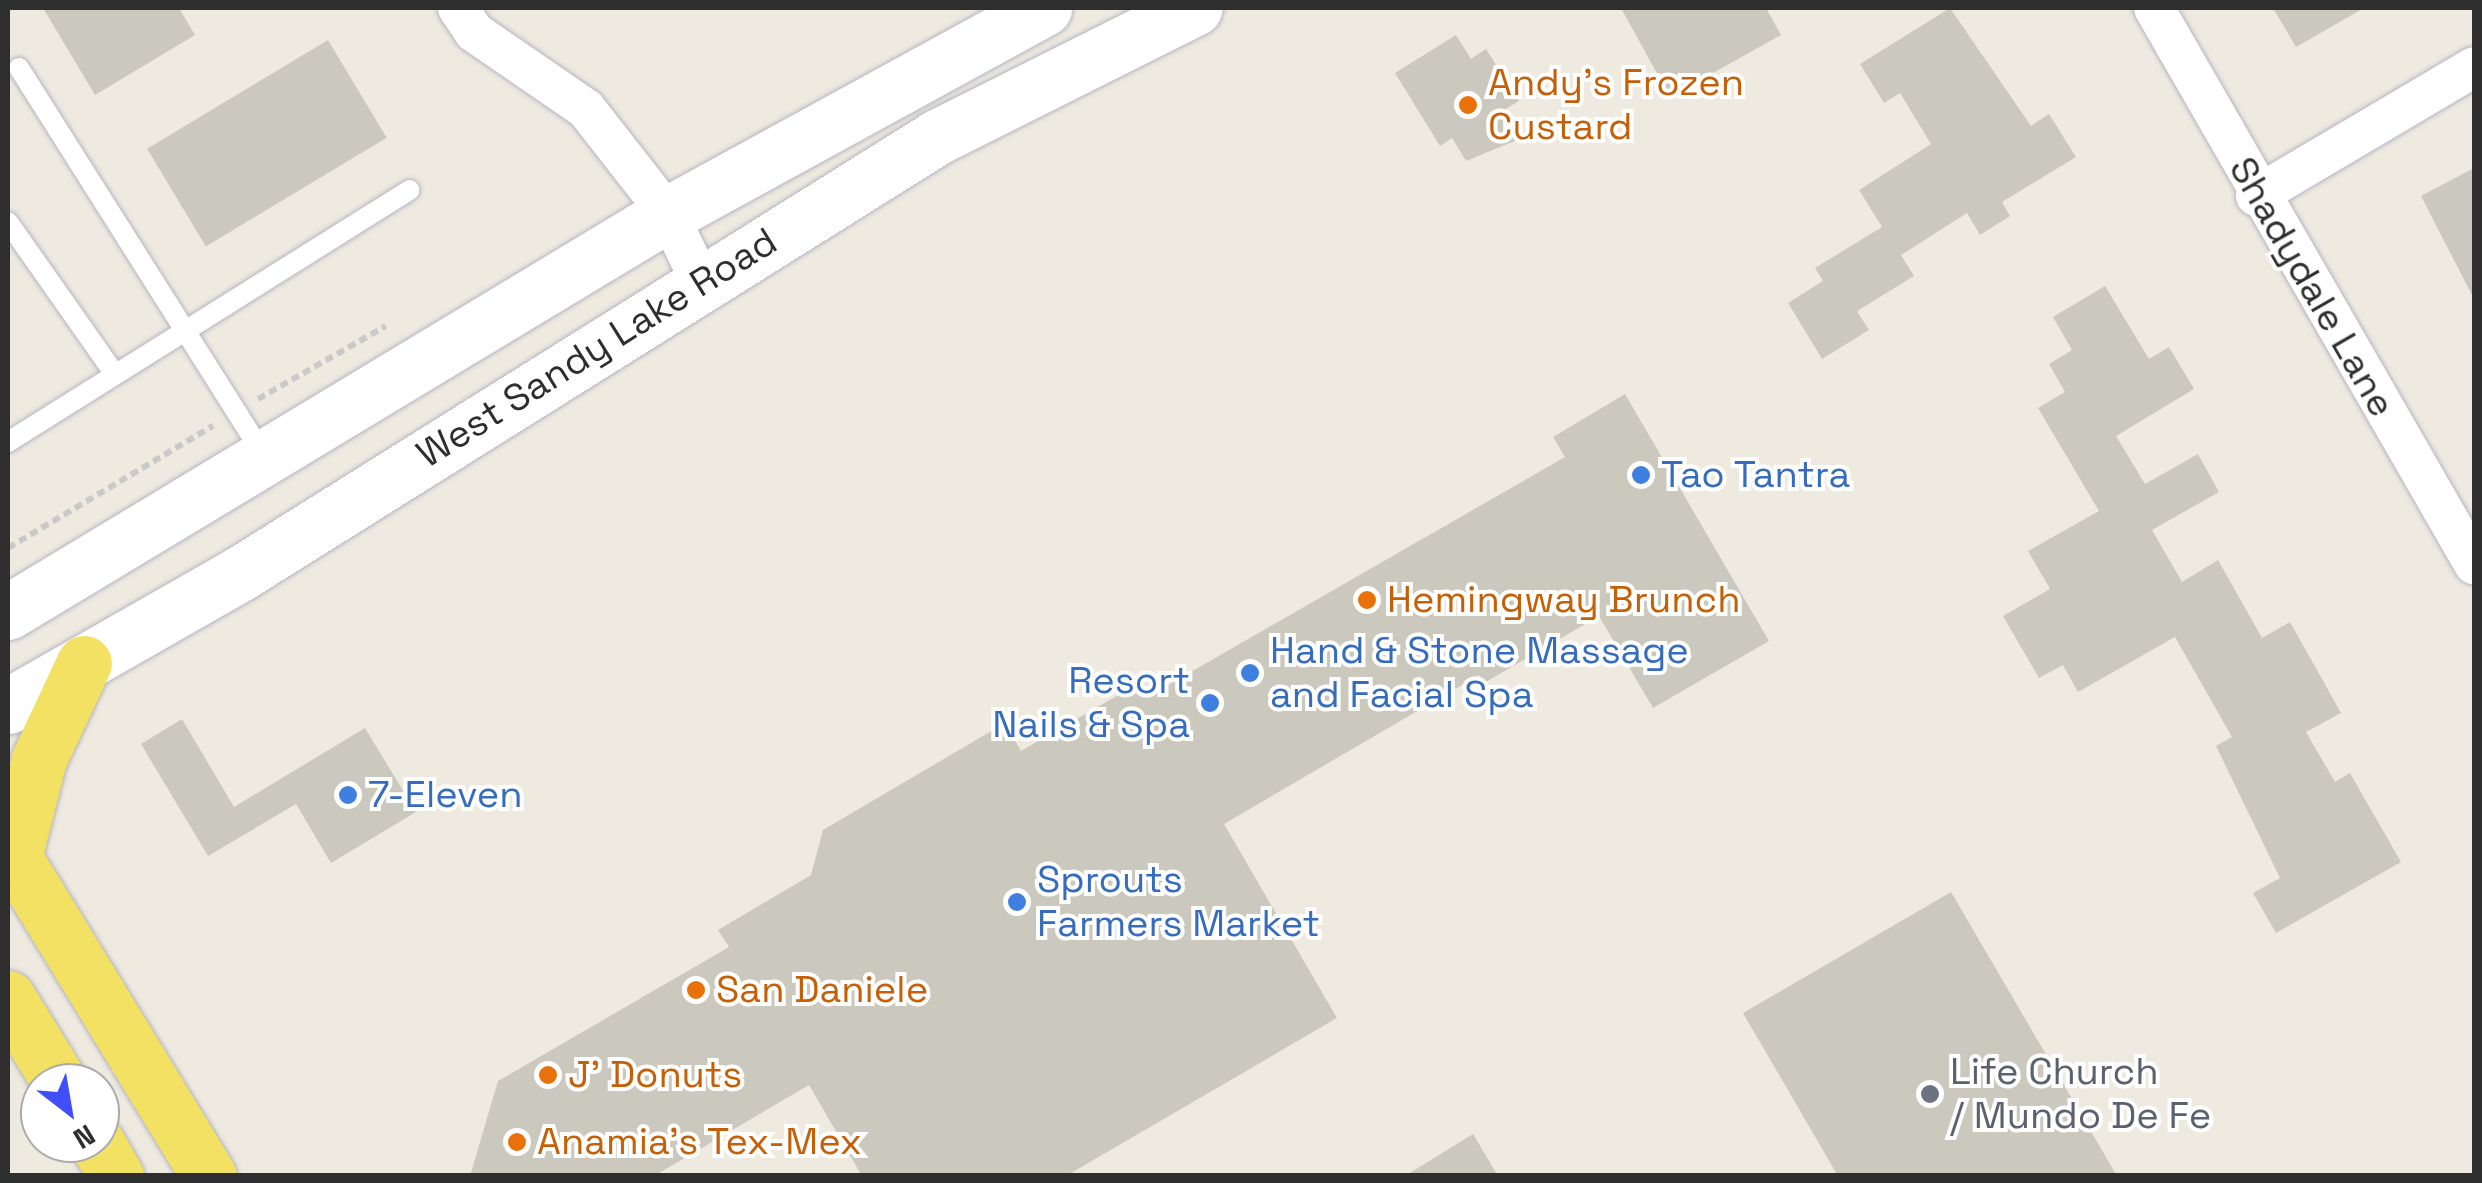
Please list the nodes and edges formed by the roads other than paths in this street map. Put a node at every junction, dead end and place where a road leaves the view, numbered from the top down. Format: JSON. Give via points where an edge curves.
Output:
{"nodes":[{"id":1,"x":458,"y":8,"type":"edge"},
{"id":2,"x":1044,"y":8,"type":"edge"},
{"id":3,"x":1195,"y":8,"type":"edge"},
{"id":4,"x":2154,"y":8,"type":"edge"},
{"id":5,"x":2474,"y":67,"type":"edge"},
{"id":6,"x":19,"y":68,"type":"dead end"},
{"id":7,"x":410,"y":190,"type":"dead end"},
{"id":8,"x":2256,"y":196,"type":"junction"},
{"id":9,"x":668,"y":214,"type":"junction"},
{"id":10,"x":8,"y":222,"type":"edge"},
{"id":11,"x":701,"y":282,"type":"junction"},
{"id":12,"x":183,"y":327,"type":"junction"},
{"id":13,"x":115,"y":374,"type":"junction"},
{"id":14,"x":8,"y":442,"type":"edge"},
{"id":15,"x":265,"y":456,"type":"junction"},
{"id":16,"x":2474,"y":564,"type":"edge"},
{"id":17,"x":8,"y":612,"type":"edge"},
{"id":18,"x":84,"y":662,"type":"junction"},
{"id":19,"x":8,"y":706,"type":"edge"},
{"id":20,"x":11,"y":853,"type":"edge"},
{"id":21,"x":8,"y":998,"type":"edge"},
{"id":22,"x":48,"y":1063,"type":"edge"},
{"id":23,"x":210,"y":1176,"type":"edge"}],
"edges":[{"from":1,"to":9,"type":"street","via":[[474,32],[586,109]]},
{"from":2,"to":9,"type":"main road","name":"West Sandy Lake Road"},
{"from":3,"to":11,"type":"main road","name":"West Sandy Lake Road","via":[[937,137]]},
{"from":4,"to":8,"type":"street","name":"Shadydale Lane"},
{"from":5,"to":8,"type":"street"},
{"from":6,"to":12,"type":"lane"},
{"from":7,"to":12,"type":"lane"},
{"from":8,"to":16,"type":"street","name":"Shadydale Lane"},
{"from":9,"to":11,"type":"street"},
{"from":9,"to":15,"type":"main road","name":"West Sandy Lake Road"},
{"from":10,"to":13,"type":"lane"},
{"from":11,"to":18,"type":"main road","name":"West Sandy Lake Road","via":[[241,573]]},
{"from":12,"to":13,"type":"lane"},
{"from":12,"to":15,"type":"lane"},
{"from":13,"to":14,"type":"lane"},
{"from":15,"to":17,"type":"main road","name":"West Sandy Lake Road"},
{"from":18,"to":19,"type":"main road","name":"West Sandy Lake Road"},
{"from":18,"to":20,"type":"main road","via":[[38,760]]},
{"from":20,"to":23,"type":"main road"},
{"from":21,"to":22,"type":"main road"}]}
